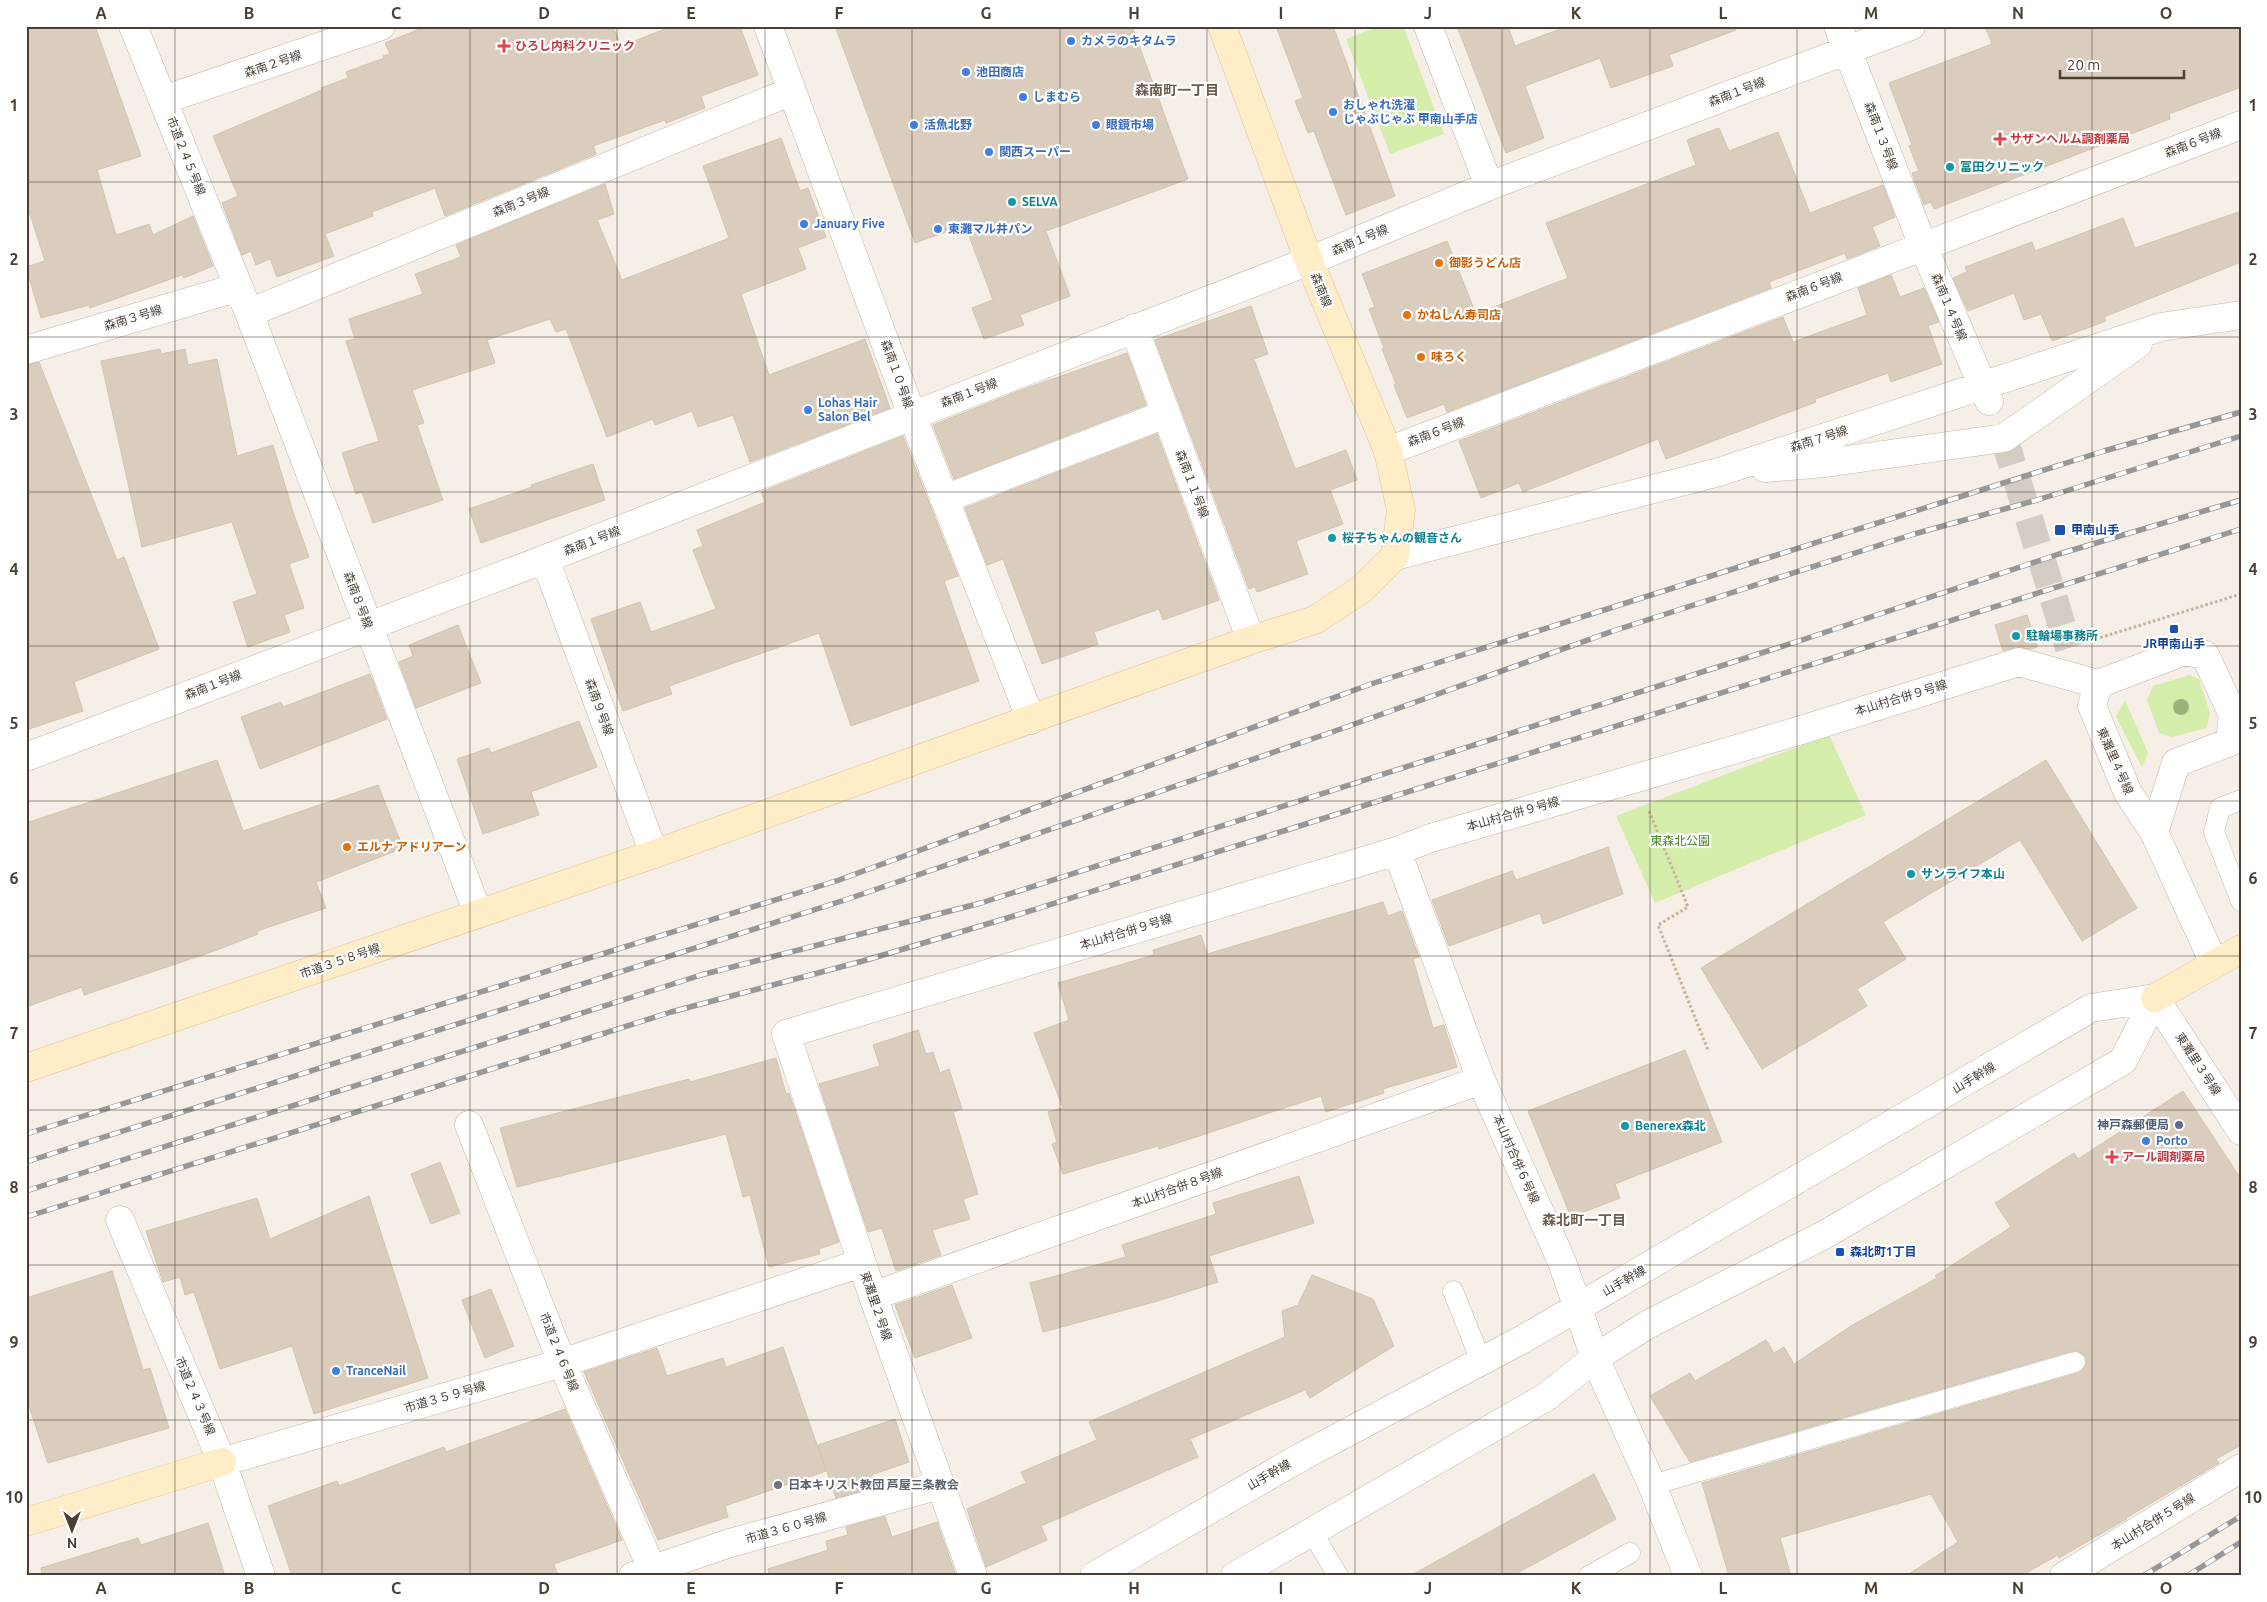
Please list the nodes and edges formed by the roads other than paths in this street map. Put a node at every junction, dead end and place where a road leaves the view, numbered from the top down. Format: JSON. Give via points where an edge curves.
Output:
{"nodes":[{"id":1,"x":133,"y":26,"type":"edge"},
{"id":2,"x":382,"y":26,"type":"edge"},
{"id":3,"x":768,"y":26,"type":"edge"},
{"id":4,"x":1222,"y":26,"type":"edge"},
{"id":5,"x":1428,"y":26,"type":"edge"},
{"id":6,"x":1910,"y":26,"type":"edge"},
{"id":7,"x":1843,"y":38,"type":"edge"},
{"id":8,"x":792,"y":91,"type":"junction"},
{"id":9,"x":163,"y":100,"type":"junction"},
{"id":10,"x":2241,"y":125,"type":"edge"},
{"id":11,"x":1489,"y":186,"type":"junction"},
{"id":12,"x":1923,"y":246,"type":"junction"},
{"id":13,"x":1310,"y":261,"type":"junction"},
{"id":14,"x":239,"y":287,"type":"junction"},
{"id":15,"x":250,"y":313,"type":"junction"},
{"id":16,"x":2241,"y":315,"type":"edge"},
{"id":17,"x":2162,"y":327,"type":"junction"},
{"id":18,"x":1134,"y":328,"type":"junction"},
{"id":19,"x":26,"y":350,"type":"edge"},
{"id":20,"x":1990,"y":404,"type":"junction"},
{"id":21,"x":1166,"y":414,"type":"junction"},
{"id":22,"x":912,"y":415,"type":"junction"},
{"id":23,"x":1388,"y":451,"type":"junction"},
{"id":24,"x":1719,"y":472,"type":"junction"},
{"id":25,"x":944,"y":499,"type":"junction"},
{"id":26,"x":1395,"y":556,"type":"junction"},
{"id":27,"x":545,"y":559,"type":"junction"},
{"id":28,"x":367,"y":625,"type":"junction"},
{"id":29,"x":1251,"y":640,"type":"junction"},
{"id":30,"x":2098,"y":684,"type":"junction"},
{"id":31,"x":1031,"y":720,"type":"junction"},
{"id":32,"x":26,"y":757,"type":"edge"},
{"id":33,"x":2241,"y":800,"type":"edge"},
{"id":34,"x":2154,"y":832,"type":"junction"},
{"id":35,"x":1397,"y":852,"type":"junction"},
{"id":36,"x":654,"y":854,"type":"junction"},
{"id":37,"x":2241,"y":901,"type":"edge"},
{"id":38,"x":478,"y":913,"type":"junction"},
{"id":39,"x":2241,"y":949,"type":"edge"},
{"id":40,"x":2214,"y":963,"type":"junction"},
{"id":41,"x":2155,"y":998,"type":"junction"},
{"id":42,"x":786,"y":1034,"type":"joint"},
{"id":43,"x":27,"y":1066,"type":"edge"},
{"id":44,"x":1481,"y":1080,"type":"junction"},
{"id":45,"x":469,"y":1125,"type":"dead end"},
{"id":46,"x":2241,"y":1131,"type":"edge"},
{"id":47,"x":120,"y":1220,"type":"dead end"},
{"id":48,"x":861,"y":1263,"type":"junction"},
{"id":49,"x":1453,"y":1291,"type":"dead end"},
{"id":50,"x":872,"y":1296,"type":"junction"},
{"id":51,"x":1577,"y":1308,"type":"junction"},
{"id":52,"x":1595,"y":1358,"type":"junction"},
{"id":53,"x":1482,"y":1361,"type":"junction"},
{"id":54,"x":2075,"y":1362,"type":"dead end"},
{"id":55,"x":562,"y":1363,"type":"junction"},
{"id":56,"x":222,"y":1462,"type":"junction"},
{"id":57,"x":2241,"y":1468,"type":"edge"},
{"id":58,"x":940,"y":1484,"type":"junction"},
{"id":59,"x":1652,"y":1484,"type":"junction"},
{"id":60,"x":26,"y":1522,"type":"edge"},
{"id":61,"x":1312,"y":1532,"type":"junction"},
{"id":62,"x":1630,"y":1553,"type":"dead end"},
{"id":63,"x":646,"y":1574,"type":"edge"},
{"id":64,"x":261,"y":1576,"type":"edge"},
{"id":65,"x":973,"y":1576,"type":"edge"},
{"id":66,"x":1094,"y":1576,"type":"edge"},
{"id":67,"x":1235,"y":1576,"type":"edge"},
{"id":68,"x":1338,"y":1576,"type":"edge"},
{"id":69,"x":1590,"y":1576,"type":"edge"},
{"id":70,"x":1688,"y":1576,"type":"edge"},
{"id":71,"x":2064,"y":1576,"type":"edge"}],
"edges":[{"from":1,"to":9,"type":"street","name":"市道２４５号線"},
{"from":2,"to":9,"type":"street","name":"森南２号線"},
{"from":3,"to":8,"type":"street","name":"森南１０号線"},
{"from":4,"to":13,"type":"street","name":"森南線"},
{"from":5,"to":11,"type":"street"},
{"from":6,"to":7,"type":"street","name":"森南１号線"},
{"from":7,"to":11,"type":"street","name":"森南１号線"},
{"from":7,"to":12,"type":"street","name":"森南１３号線"},
{"from":8,"to":15,"type":"street","name":"森南３号線"},
{"from":8,"to":22,"type":"street","name":"森南１０号線"},
{"from":9,"to":14,"type":"street","name":"市道２４５号線"},
{"from":10,"to":12,"type":"street","name":"森南６号線"},
{"from":11,"to":13,"type":"street","name":"森南１号線"},
{"from":12,"to":20,"type":"street","name":"森南１４号線"},
{"from":12,"to":23,"type":"street","name":"森南６号線"},
{"from":13,"to":18,"type":"street","name":"森南１号線"},
{"from":13,"to":23,"type":"street","name":"森南線"},
{"from":14,"to":15,"type":"street","name":"森南８号線"},
{"from":14,"to":19,"type":"street","name":"森南３号線"},
{"from":15,"to":28,"type":"street","name":"森南８号線"},
{"from":16,"to":17,"type":"street","name":"森南７号線"},
{"from":17,"to":20,"type":"street"},
{"from":17,"to":20,"type":"street","name":"森南７号線"},
{"from":18,"to":21,"type":"street","name":"森南１１号線"},
{"from":18,"to":22,"type":"street","name":"森南１号線"},
{"from":20,"to":24,"type":"street","name":"森南７号線"},
{"from":20,"to":24,"type":"street","via":[[1825,463]]},
{"from":21,"to":25,"type":"street"},
{"from":21,"to":29,"type":"street","name":"森南１１号線"},
{"from":22,"to":25,"type":"street","name":"森南１０号線"},
{"from":22,"to":27,"type":"street","name":"森南１号線"},
{"from":23,"to":26,"type":"street","name":"森南線","via":[[1401,510]]},
{"from":24,"to":26,"type":"street","name":"森南７号線"},
{"from":25,"to":31,"type":"street","name":"森南１０号線"},
{"from":26,"to":29,"type":"street","name":"市道３５８号線","via":[[1362,589],[1315,620]]},
{"from":27,"to":28,"type":"street","name":"森南１号線"},
{"from":27,"to":36,"type":"street","name":"森南９号線"},
{"from":28,"to":32,"type":"street","name":"森南１号線"},
{"from":28,"to":38,"type":"street","name":"森南８号線"},
{"from":29,"to":31,"type":"street","name":"市道３５８号線"},
{"from":30,"to":34,"type":"street","name":"東灘里４号線","via":[[2092,706],[2128,793]]},
{"from":30,"to":34,"type":"street","via":[[2184,651],[2205,655],[2233,715],[2230,742],[2176,763]]},
{"from":30,"to":35,"type":"street","name":"本山村合併９号線","via":[[2019,662],[1431,838]]},
{"from":31,"to":36,"type":"street","name":"市道３５８号線"},
{"from":33,"to":37,"type":"lane","via":[[2220,808],[2214,832]]},
{"from":34,"to":40,"type":"street","name":"東灘里４号線"},
{"from":35,"to":42,"type":"street","name":"本山村合併９号線"},
{"from":35,"to":44,"type":"street","name":"本山村合併６号線"},
{"from":36,"to":38,"type":"street","name":"市道３５８号線"},
{"from":38,"to":43,"type":"street","name":"市道３５８号線"},
{"from":39,"to":40,"type":"street","name":"山手幹線"},
{"from":40,"to":41,"type":"street","name":"山手幹線"},
{"from":41,"to":46,"type":"street","name":"東灘里３号線"},
{"from":41,"to":51,"type":"street","name":"山手幹線","via":[[2091,1008]]},
{"from":41,"to":52,"type":"street","via":[[2122,1061],[1824,1235],[1647,1325]]},
{"from":42,"to":48,"type":"street","name":"東灘里２号線"},
{"from":44,"to":50,"type":"street","name":"本山村合併８号線"},
{"from":44,"to":51,"type":"street","name":"本山村合併６号線","via":[[1562,1262]]},
{"from":45,"to":55,"type":"street","name":"市道２４６号線"},
{"from":47,"to":56,"type":"street","name":"市道２４３号線"},
{"from":48,"to":50,"type":"street","name":"東灘里２号線"},
{"from":48,"to":55,"type":"street","name":"市道３５９号線"},
{"from":49,"to":53,"type":"lane"},
{"from":50,"to":58,"type":"street","name":"東灘里２号線"},
{"from":51,"to":52,"type":"street","name":"本山村合併６号線"},
{"from":51,"to":53,"type":"street","name":"山手幹線"},
{"from":52,"to":59,"type":"street","name":"本山村合併６号線"},
{"from":52,"to":61,"type":"street","via":[[1546,1397]]},
{"from":53,"to":66,"type":"street","name":"山手幹線","via":[[1303,1456]]},
{"from":54,"to":59,"type":"lane"},
{"from":55,"to":56,"type":"street","name":"市道３５９号線"},
{"from":55,"to":63,"type":"street","name":"市道２４６号線"},
{"from":56,"to":60,"type":"street","name":"市道３５９号線"},
{"from":56,"to":64,"type":"street","name":"市道２４３号線"},
{"from":57,"to":71,"type":"street","name":"本山村合併５号線"},
{"from":58,"to":63,"type":"street","name":"市道３６０号線","via":[[730,1543]]},
{"from":58,"to":65,"type":"street","name":"東灘里２号線"},
{"from":59,"to":70,"type":"street","name":"本山村合併６号線"},
{"from":61,"to":67,"type":"street"},
{"from":61,"to":68,"type":"lane"},
{"from":62,"to":69,"type":"lane"}]}
